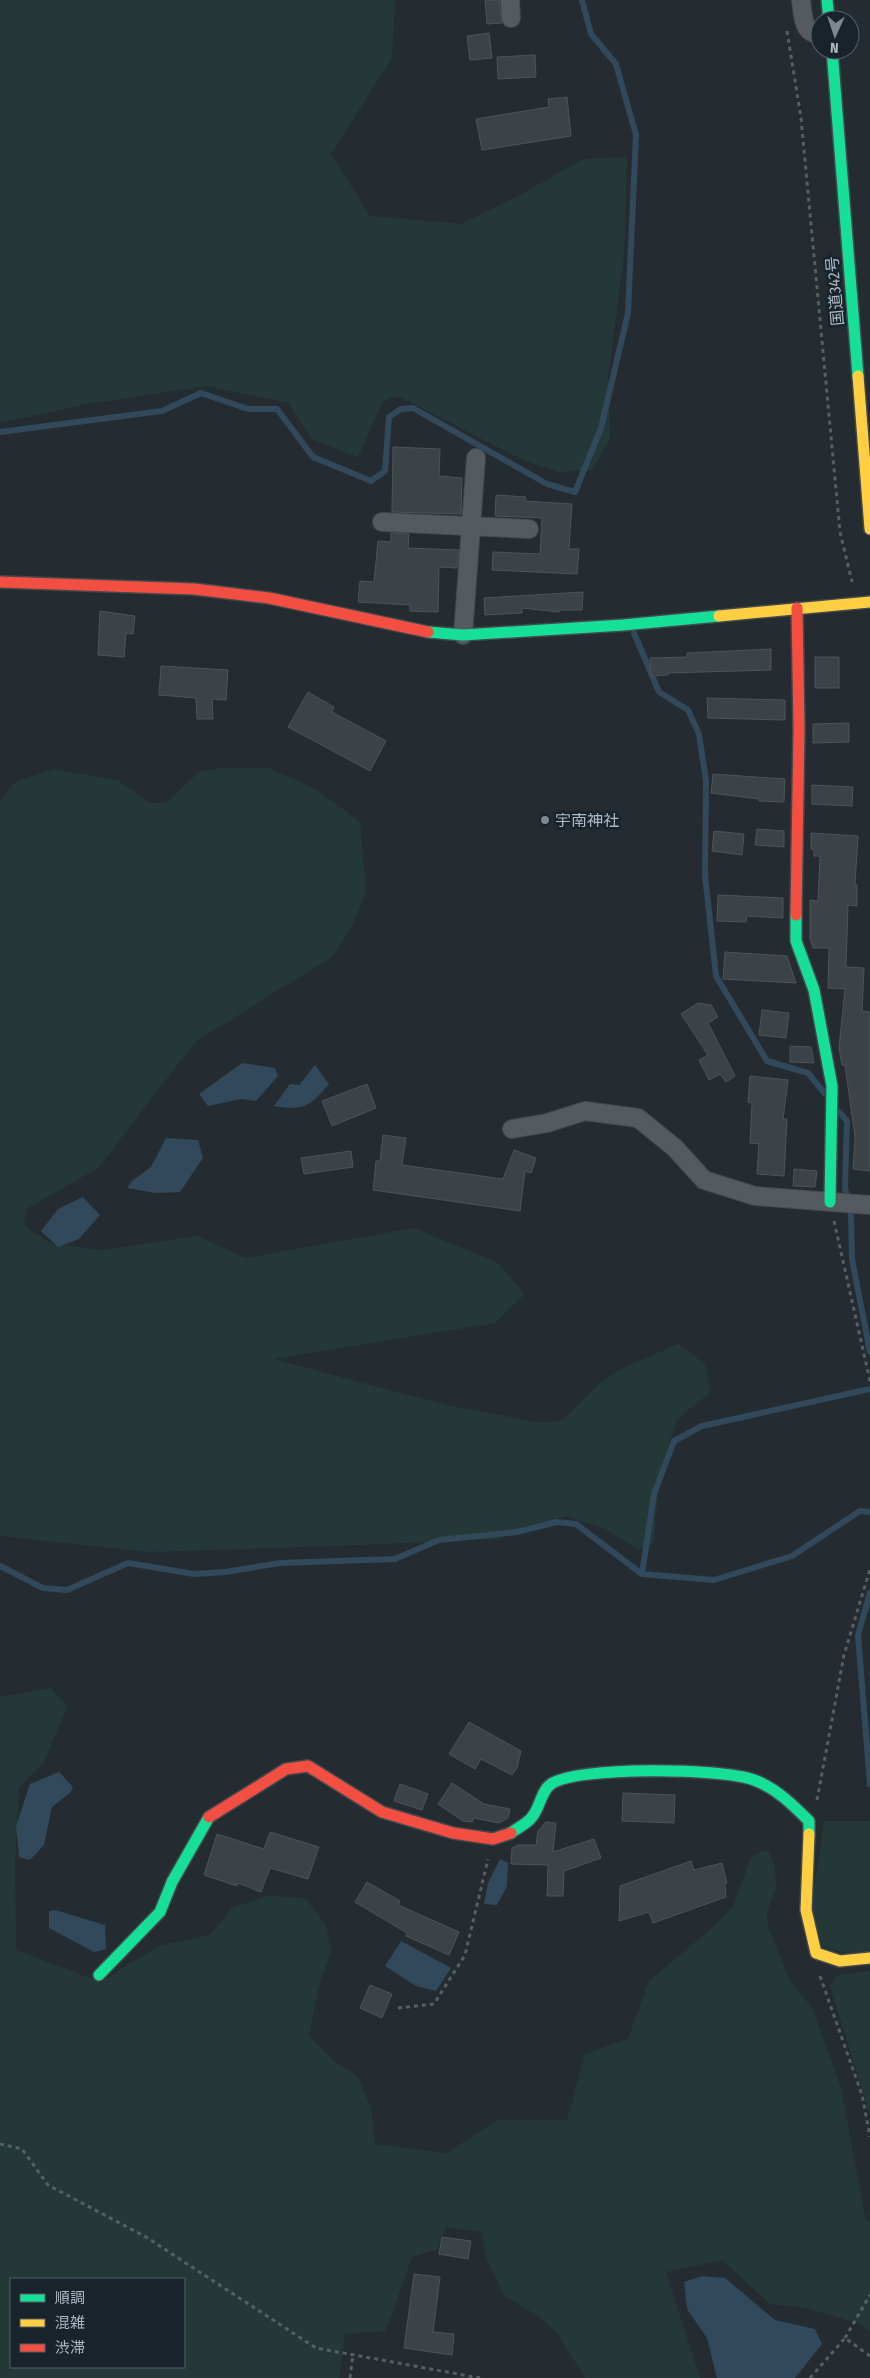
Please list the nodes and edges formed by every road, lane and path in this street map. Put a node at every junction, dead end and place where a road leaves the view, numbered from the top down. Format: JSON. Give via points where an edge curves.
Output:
{"nodes":[{"id":1,"x":510,"y":0,"type":"edge"},
{"id":2,"x":800,"y":0,"type":"edge"},
{"id":3,"x":512,"y":18,"type":"dead end"},
{"id":4,"x":786,"y":29,"type":"dead end"},
{"id":5,"x":810,"y":31,"type":"edge"},
{"id":6,"x":833,"y":60,"type":"edge"},
{"id":7,"x":476,"y":458,"type":"dead end"},
{"id":8,"x":382,"y":522,"type":"dead end"},
{"id":9,"x":471,"y":526,"type":"junction"},
{"id":10,"x":529,"y":529,"type":"dead end"},
{"id":11,"x":870,"y":529,"type":"edge"},
{"id":12,"x":0,"y":582,"type":"edge"},
{"id":13,"x":857,"y":602,"type":"junction"},
{"id":14,"x":870,"y":602,"type":"edge"},
{"id":15,"x":798,"y":608,"type":"junction"},
{"id":16,"x":463,"y":635,"type":"junction"},
{"id":17,"x":512,"y":1129,"type":"dead end"},
{"id":18,"x":830,"y":1202,"type":"junction"},
{"id":19,"x":870,"y":1205,"type":"edge"},
{"id":20,"x":870,"y":1382,"type":"edge"},
{"id":21,"x":870,"y":1569,"type":"edge"},
{"id":22,"x":809,"y":1821,"type":"junction"},
{"id":23,"x":493,"y":1839,"type":"junction"},
{"id":24,"x":816,"y":1953,"type":"junction"},
{"id":25,"x":870,"y":1958,"type":"edge"},
{"id":26,"x":99,"y":1975,"type":"dead end"},
{"id":27,"x":398,"y":2008,"type":"dead end"},
{"id":28,"x":870,"y":2137,"type":"edge"},
{"id":29,"x":0,"y":2144,"type":"edge"},
{"id":30,"x":870,"y":2296,"type":"edge"},
{"id":31,"x":845,"y":2338,"type":"junction"},
{"id":32,"x":352,"y":2354,"type":"junction"},
{"id":33,"x":870,"y":2356,"type":"edge"},
{"id":34,"x":350,"y":2378,"type":"edge"},
{"id":35,"x":480,"y":2378,"type":"edge"},
{"id":36,"x":810,"y":2378,"type":"edge"}],
"edges":[{"from":1,"to":3,"type":"street"},
{"from":2,"to":5,"type":"street","via":[[806,28]]},
{"from":4,"to":13,"type":"path","via":[[801,118],[840,532]]},
{"from":6,"to":11,"type":"main road","name":"国道342号"},
{"from":7,"to":9,"type":"street"},
{"from":8,"to":9,"type":"street"},
{"from":9,"to":10,"type":"street"},
{"from":9,"to":16,"type":"street"},
{"from":12,"to":16,"type":"main road","via":[[194,589],[269,598],[425,632]]},
{"from":13,"to":14,"type":"main road"},
{"from":13,"to":15,"type":"main road"},
{"from":15,"to":16,"type":"main road","via":[[623,625]]},
{"from":15,"to":18,"type":"main road","via":[[796,941],[814,990],[832,1086]]},
{"from":17,"to":18,"type":"street","via":[[547,1123],[585,1111],[638,1118],[675,1148],[704,1180],[756,1196]]},
{"from":18,"to":19,"type":"street"},
{"from":18,"to":20,"type":"path"},
{"from":21,"to":22,"type":"path","via":[[844,1655],[816,1803]]},
{"from":22,"to":23,"type":"main road","via":[[783,1795],[753,1779],[713,1771],[568,1776],[549,1785],[532,1818],[509,1834]]},
{"from":22,"to":24,"type":"main road","via":[[806,1910]]},
{"from":23,"to":26,"type":"main road","via":[[453,1833],[382,1812],[308,1766],[286,1769],[210,1815],[172,1882],[160,1912]]},
{"from":23,"to":27,"type":"path","via":[[464,1955],[434,2004]]},
{"from":24,"to":25,"type":"main road","via":[[840,1961]]},
{"from":24,"to":28,"type":"path","via":[[821,1984],[862,2095]]},
{"from":29,"to":32,"type":"path","via":[[22,2149],[48,2185],[146,2237],[316,2348]]},
{"from":30,"to":31,"type":"path"},
{"from":31,"to":33,"type":"path"},
{"from":31,"to":36,"type":"path"},
{"from":32,"to":34,"type":"path"},
{"from":32,"to":35,"type":"path"}]}
